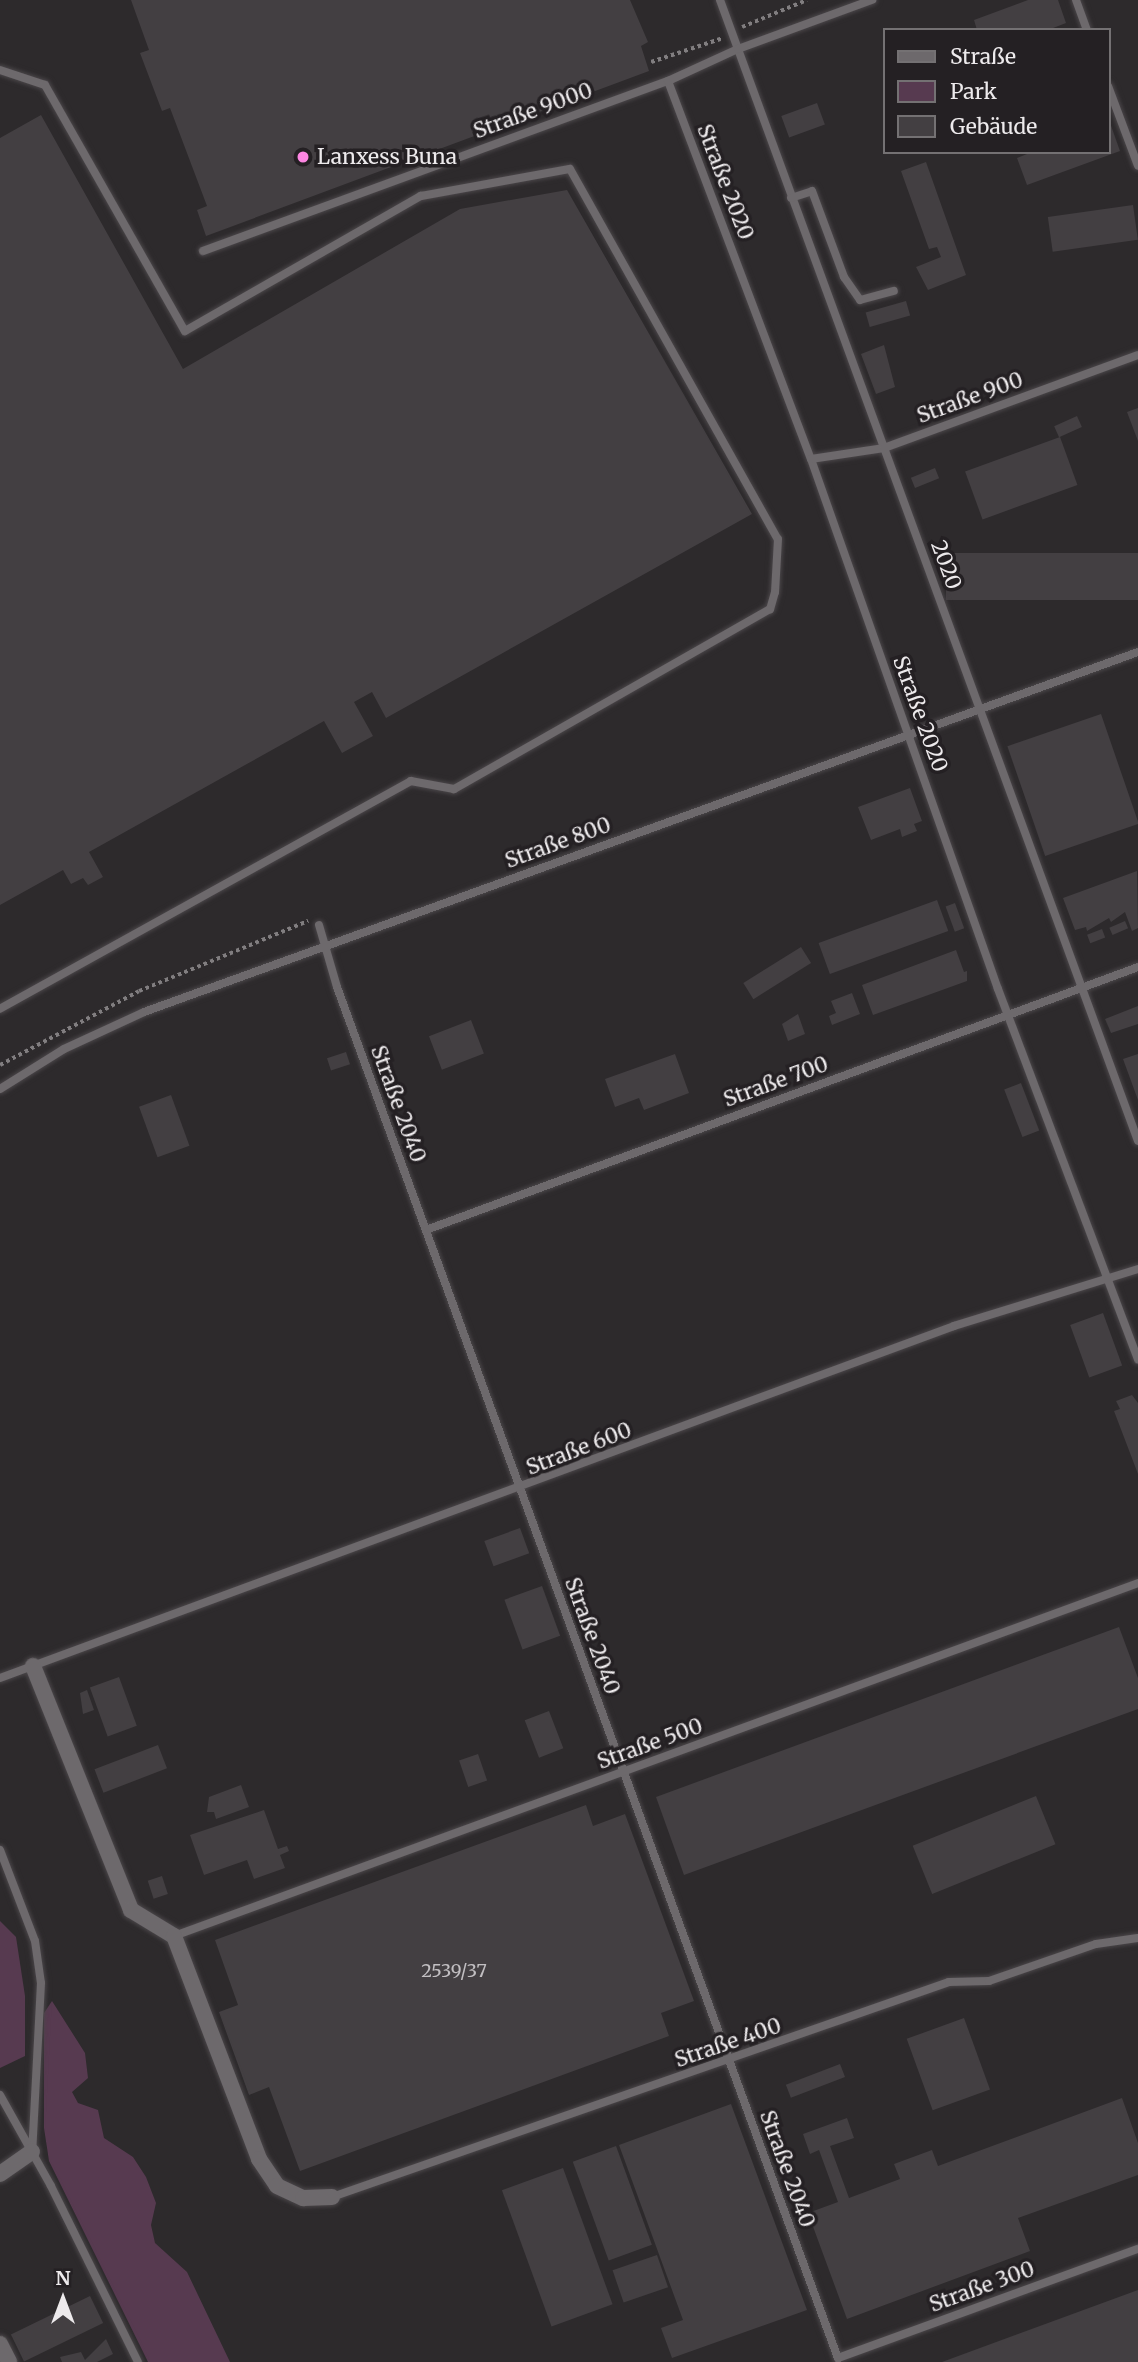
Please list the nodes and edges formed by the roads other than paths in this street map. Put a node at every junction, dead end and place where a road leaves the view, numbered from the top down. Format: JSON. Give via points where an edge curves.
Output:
{"nodes":[{"id":1,"x":720,"y":0,"type":"edge"},
{"id":2,"x":872,"y":0,"type":"edge"},
{"id":3,"x":1076,"y":0,"type":"edge"},
{"id":4,"x":1086,"y":28,"type":"edge"},
{"id":5,"x":738,"y":49,"type":"junction"},
{"id":6,"x":0,"y":70,"type":"edge"},
{"id":7,"x":668,"y":81,"type":"junction"},
{"id":8,"x":1110,"y":91,"type":"edge"},
{"id":9,"x":1138,"y":166,"type":"edge"},
{"id":10,"x":791,"y":198,"type":"junction"},
{"id":11,"x":203,"y":251,"type":"dead end"},
{"id":12,"x":894,"y":291,"type":"dead end"},
{"id":13,"x":1138,"y":355,"type":"edge"},
{"id":14,"x":884,"y":448,"type":"junction"},
{"id":15,"x":811,"y":459,"type":"junction"},
{"id":16,"x":1138,"y":652,"type":"edge"},
{"id":17,"x":981,"y":710,"type":"junction"},
{"id":18,"x":909,"y":737,"type":"junction"},
{"id":19,"x":319,"y":925,"type":"road end"},
{"id":20,"x":325,"y":945,"type":"junction"},
{"id":21,"x":1138,"y":967,"type":"edge"},
{"id":22,"x":1084,"y":987,"type":"junction"},
{"id":23,"x":0,"y":1009,"type":"edge"},
{"id":24,"x":1011,"y":1014,"type":"junction"},
{"id":25,"x":0,"y":1089,"type":"edge"},
{"id":26,"x":1138,"y":1141,"type":"edge"},
{"id":27,"x":426,"y":1230,"type":"junction"},
{"id":28,"x":1138,"y":1269,"type":"edge"},
{"id":29,"x":1109,"y":1280,"type":"junction"},
{"id":30,"x":1138,"y":1359,"type":"edge"},
{"id":31,"x":519,"y":1490,"type":"junction"},
{"id":32,"x":1138,"y":1583,"type":"edge"},
{"id":33,"x":33,"y":1666,"type":"junction"},
{"id":34,"x":0,"y":1678,"type":"edge"},
{"id":35,"x":624,"y":1772,"type":"junction"},
{"id":36,"x":0,"y":1850,"type":"edge"},
{"id":37,"x":174,"y":1936,"type":"junction"},
{"id":38,"x":1138,"y":1938,"type":"edge"},
{"id":39,"x":729,"y":2061,"type":"junction"},
{"id":40,"x":0,"y":2095,"type":"edge"},
{"id":41,"x":32,"y":2152,"type":"junction"},
{"id":42,"x":0,"y":2175,"type":"edge"},
{"id":43,"x":332,"y":2197,"type":"joint"},
{"id":44,"x":1138,"y":2249,"type":"edge"},
{"id":45,"x":0,"y":2344,"type":"edge"},
{"id":46,"x":838,"y":2358,"type":"joint"},
{"id":47,"x":9,"y":2362,"type":"edge"},
{"id":48,"x":138,"y":2362,"type":"edge"}],
"edges":[{"from":1,"to":5,"type":"lane","name":"2020"},
{"from":2,"to":5,"type":"lane","name":"Straße 9000"},
{"from":3,"to":4,"type":"lane"},
{"from":5,"to":7,"type":"lane","name":"Straße 9000"},
{"from":5,"to":10,"type":"lane","name":"2020"},
{"from":6,"to":23,"type":"lane","via":[[45,85],[185,331],[421,197],[570,169],[778,539],[770,609],[454,789],[411,781]]},
{"from":7,"to":11,"type":"lane","name":"Straße 9000"},
{"from":7,"to":15,"type":"lane","name":"Straße 2020"},
{"from":8,"to":9,"type":"lane"},
{"from":10,"to":12,"type":"lane","via":[[812,191],[844,277],[860,300]]},
{"from":10,"to":14,"type":"lane","name":"2020"},
{"from":13,"to":14,"type":"lane","name":"Straße 900"},
{"from":14,"to":15,"type":"lane","name":"Straße 900"},
{"from":14,"to":17,"type":"lane","name":"2020"},
{"from":15,"to":18,"type":"lane","name":"Straße 2020"},
{"from":16,"to":17,"type":"lane","name":"Straße 800"},
{"from":17,"to":18,"type":"lane","name":"Straße 800"},
{"from":17,"to":22,"type":"lane","name":"2020"},
{"from":18,"to":20,"type":"lane","name":"Straße 800"},
{"from":18,"to":24,"type":"lane","name":"Straße 2020"},
{"from":19,"to":20,"type":"lane","name":"Straße 2040"},
{"from":20,"to":25,"type":"lane","name":"Straße 800","via":[[106,1028]]},
{"from":20,"to":27,"type":"lane","name":"Straße 2040"},
{"from":21,"to":22,"type":"lane","name":"Straße 700"},
{"from":22,"to":24,"type":"lane","name":"Straße 700"},
{"from":22,"to":26,"type":"lane","name":"2020"},
{"from":24,"to":27,"type":"lane","name":"Straße 700"},
{"from":24,"to":29,"type":"lane","name":"Straße 2020"},
{"from":27,"to":31,"type":"lane","name":"Straße 2040"},
{"from":28,"to":29,"type":"lane","name":"Straße 600"},
{"from":29,"to":30,"type":"lane","name":"Straße 2020"},
{"from":29,"to":31,"type":"lane","name":"Straße 600","via":[[954,1326]]},
{"from":31,"to":33,"type":"lane","name":"Straße 600"},
{"from":31,"to":35,"type":"lane","name":"Straße 2040"},
{"from":32,"to":35,"type":"lane","name":"Straße 500"},
{"from":33,"to":34,"type":"lane","name":"Straße 600"},
{"from":33,"to":37,"type":"street","via":[[131,1910]]},
{"from":35,"to":37,"type":"lane","name":"Straße 500"},
{"from":35,"to":39,"type":"lane","name":"Straße 2040"},
{"from":36,"to":41,"type":"lane","via":[[35,1941],[41,1983]]},
{"from":37,"to":43,"type":"street","via":[[259,2159],[277,2186],[303,2198]]},
{"from":38,"to":39,"type":"lane","name":"Straße 400","via":[[1096,1944],[989,1981],[949,1982]]},
{"from":39,"to":43,"type":"lane","name":"Straße 400"},
{"from":39,"to":46,"type":"lane","name":"Straße 2040"},
{"from":40,"to":41,"type":"lane"},
{"from":41,"to":42,"type":"street"},
{"from":41,"to":48,"type":"lane"},
{"from":44,"to":46,"type":"lane","name":"Straße 300"},
{"from":45,"to":47,"type":"street"}]}
